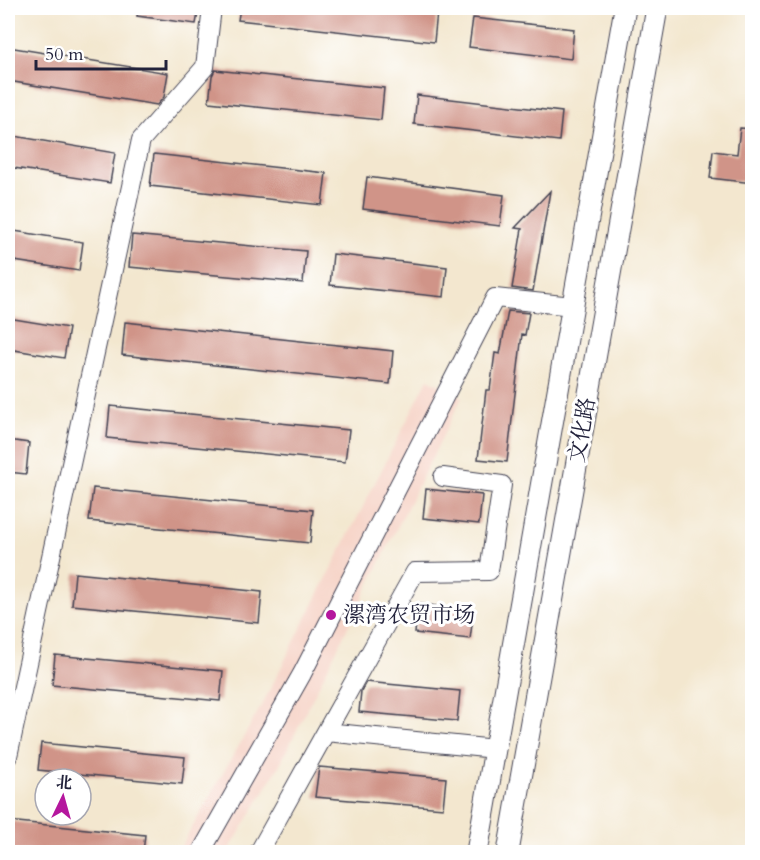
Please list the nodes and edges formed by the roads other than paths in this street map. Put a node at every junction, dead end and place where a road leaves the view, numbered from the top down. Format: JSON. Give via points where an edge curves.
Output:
{"nodes":[{"id":1,"x":212,"y":8,"type":"edge"},
{"id":2,"x":625,"y":8,"type":"edge"},
{"id":3,"x":657,"y":8,"type":"edge"},
{"id":4,"x":573,"y":306,"type":"junction"},
{"id":5,"x":443,"y":477,"type":"dead end"},
{"id":6,"x":326,"y":732,"type":"junction"},
{"id":7,"x":495,"y":749,"type":"junction"},
{"id":8,"x":8,"y":756,"type":"edge"},
{"id":9,"x":201,"y":852,"type":"edge"},
{"id":10,"x":258,"y":852,"type":"edge"},
{"id":11,"x":477,"y":852,"type":"edge"},
{"id":12,"x":508,"y":852,"type":"edge"}],
"edges":[{"from":1,"to":8,"type":"street","via":[[205,67],[141,140]]},
{"from":2,"to":4,"type":"street","name":"文化路"},
{"from":3,"to":12,"type":"street","name":"文化路"},
{"from":4,"to":7,"type":"street","name":"文化路"},
{"from":4,"to":9,"type":"street","via":[[495,298],[302,674]]},
{"from":5,"to":6,"type":"street","via":[[502,485],[489,571],[415,572]]},
{"from":6,"to":7,"type":"street"},
{"from":6,"to":10,"type":"street"},
{"from":7,"to":11,"type":"street","name":"文化路"}]}
